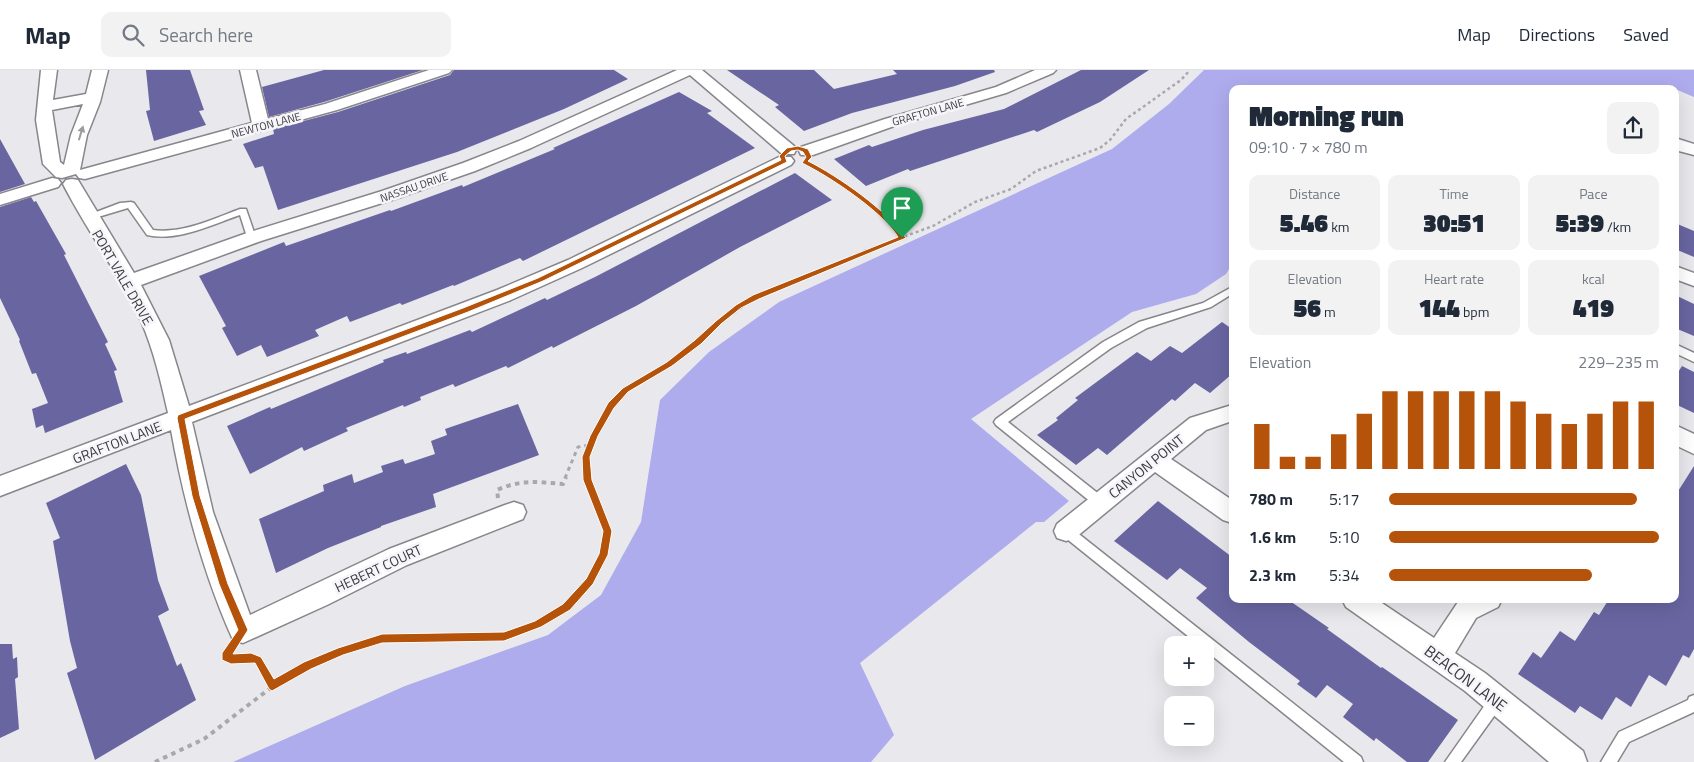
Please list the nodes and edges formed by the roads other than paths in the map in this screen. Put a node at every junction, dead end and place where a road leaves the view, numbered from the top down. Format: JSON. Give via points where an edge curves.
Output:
{"nodes":[{"id":1,"x":49,"y":70,"type":"edge"},
{"id":2,"x":100,"y":70,"type":"edge"},
{"id":3,"x":248,"y":70,"type":"edge"},
{"id":4,"x":444,"y":70,"type":"edge"},
{"id":5,"x":692,"y":70,"type":"edge"},
{"id":6,"x":1048,"y":70,"type":"edge"},
{"id":7,"x":93,"y":96,"type":"junction"},
{"id":8,"x":44,"y":107,"type":"junction"},
{"id":9,"x":261,"y":126,"type":"junction"},
{"id":10,"x":1679,"y":144,"type":"edge"},
{"id":11,"x":1694,"y":150,"type":"edge"},
{"id":12,"x":796,"y":156,"type":"junction"},
{"id":13,"x":68,"y":177,"type":"junction"},
{"id":14,"x":0,"y":200,"type":"edge"},
{"id":15,"x":88,"y":217,"type":"junction"},
{"id":16,"x":251,"y":238,"type":"junction"},
{"id":17,"x":1679,"y":274,"type":"edge"},
{"id":18,"x":1694,"y":280,"type":"edge"},
{"id":19,"x":129,"y":282,"type":"junction"},
{"id":20,"x":1229,"y":292,"type":"edge"},
{"id":21,"x":1679,"y":350,"type":"edge"},
{"id":22,"x":1694,"y":358,"type":"edge"},
{"id":23,"x":1229,"y":414,"type":"edge"},
{"id":24,"x":181,"y":418,"type":"junction"},
{"id":25,"x":1679,"y":436,"type":"edge"},
{"id":26,"x":1694,"y":445,"type":"edge"},
{"id":27,"x":1154,"y":459,"type":"junction"},
{"id":28,"x":0,"y":486,"type":"edge"},
{"id":29,"x":1101,"y":502,"type":"junction"},
{"id":30,"x":1229,"y":512,"type":"edge"},
{"id":31,"x":508,"y":514,"type":"road end"},
{"id":32,"x":1066,"y":531,"type":"joint"},
{"id":33,"x":1362,"y":603,"type":"edge"},
{"id":34,"x":1481,"y":603,"type":"edge"},
{"id":35,"x":243,"y":630,"type":"joint"},
{"id":36,"x":1438,"y":656,"type":"junction"},
{"id":37,"x":1497,"y":700,"type":"junction"},
{"id":38,"x":1694,"y":702,"type":"edge"},
{"id":39,"x":1356,"y":762,"type":"edge"},
{"id":40,"x":1452,"y":762,"type":"edge"},
{"id":41,"x":1572,"y":762,"type":"edge"},
{"id":42,"x":1608,"y":762,"type":"edge"}],
"edges":[{"from":1,"to":8,"type":"street","name":"PORT VALE DRIVE"},
{"from":2,"to":7,"type":"street"},
{"from":3,"to":9,"type":"street"},
{"from":4,"to":9,"type":"street","name":"NEWTON LANE","via":[[368,96]]},
{"from":5,"to":12,"type":"street"},
{"from":5,"to":16,"type":"street","name":"NASSAU DRIVE","via":[[551,135],[477,164],[376,200]]},
{"from":6,"to":12,"type":"street","name":"GRAFTON LANE","via":[[1000,90],[882,125]]},
{"from":7,"to":8,"type":"street"},
{"from":13,"to":7,"type":"street","one_way":true},
{"from":8,"to":13,"type":"street","name":"PORT VALE DRIVE","via":[[52,164]]},
{"from":9,"to":13,"type":"street","name":"NEWTON LANE"},
{"from":10,"to":11,"type":"street"},
{"from":12,"to":24,"type":"street","name":"GRAFTON LANE","via":[[540,279]]},
{"from":13,"to":14,"type":"street","name":"NEWTON LANE"},
{"from":13,"to":15,"type":"street","name":"PORT VALE DRIVE"},
{"from":15,"to":16,"type":"lane","via":[[132,205],[150,233],[158,235],[171,234],[243,211]]},
{"from":15,"to":19,"type":"street","name":"PORT VALE DRIVE"},
{"from":16,"to":19,"type":"street","name":"NASSAU DRIVE"},
{"from":17,"to":18,"type":"street"},
{"from":19,"to":24,"type":"street","name":"PORT VALE DRIVE","via":[[158,339]]},
{"from":20,"to":29,"type":"lane","via":[[1207,305],[1143,325],[1107,345],[1000,422]]},
{"from":21,"to":22,"type":"lane"},
{"from":23,"to":27,"type":"street","name":"CANYON POINT","via":[[1198,424]]},
{"from":24,"to":28,"type":"street","name":"GRAFTON LANE"},
{"from":24,"to":35,"type":"street","name":"PORT VALE DRIVE","via":[[201,514]]},
{"from":25,"to":26,"type":"street"},
{"from":27,"to":29,"type":"street","name":"CANYON POINT"},
{"from":27,"to":30,"type":"street"},
{"from":29,"to":32,"type":"street","name":"CANYON POINT"},
{"from":31,"to":35,"type":"street","name":"HEBERT COURT","via":[[398,557]]},
{"from":32,"to":39,"type":"lane"},
{"from":33,"to":36,"type":"street","name":"BEACON LANE"},
{"from":34,"to":36,"type":"street","via":[[1467,610]]},
{"from":36,"to":37,"type":"street","name":"BEACON LANE"},
{"from":37,"to":40,"type":"lane"},
{"from":37,"to":41,"type":"street","name":"BEACON LANE"},
{"from":38,"to":42,"type":"lane","via":[[1624,737]]}]}
